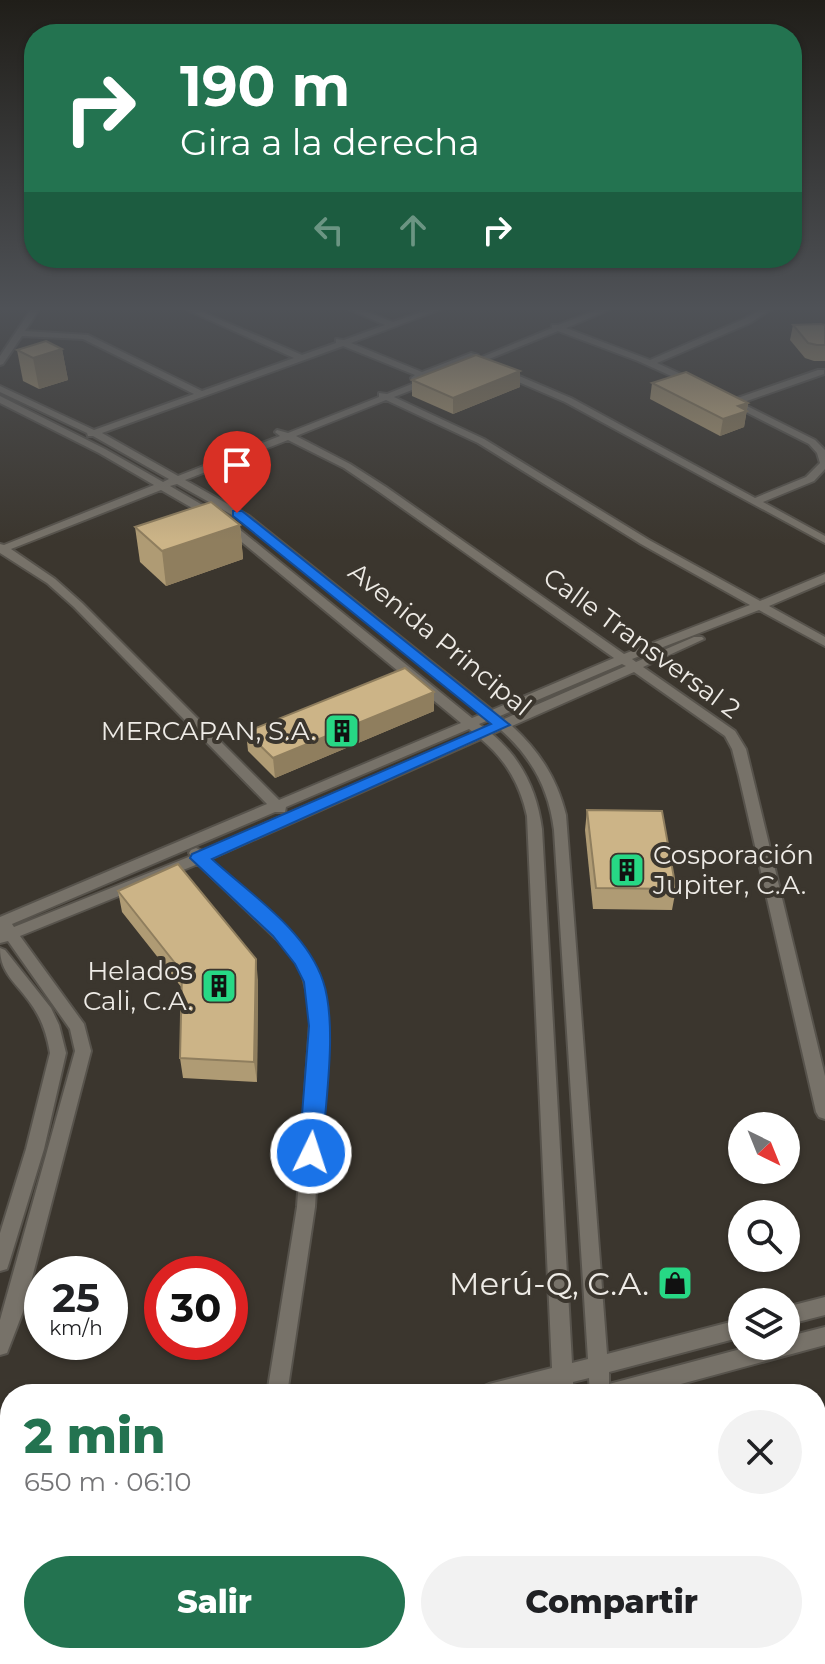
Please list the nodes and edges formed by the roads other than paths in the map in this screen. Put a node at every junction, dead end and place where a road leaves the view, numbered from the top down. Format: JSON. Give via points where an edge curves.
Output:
{"nodes":[{"id":1,"x":185,"y":386,"type":"edge"},
{"id":2,"x":215,"y":386,"type":"edge"},
{"id":3,"x":406,"y":386,"type":"edge"},
{"id":4,"x":535,"y":386,"type":"edge"},
{"id":5,"x":697,"y":386,"type":"edge"},
{"id":6,"x":782,"y":386,"type":"edge"},
{"id":7,"x":0,"y":389,"type":"edge"},
{"id":8,"x":706,"y":390,"type":"edge"},
{"id":9,"x":198,"y":392,"type":"junction"},
{"id":10,"x":383,"y":395,"type":"junction"},
{"id":11,"x":720,"y":396,"type":"edge"},
{"id":12,"x":0,"y":399,"type":"edge"},
{"id":13,"x":733,"y":403,"type":"junction"},
{"id":14,"x":82,"y":434,"type":"junction"},
{"id":15,"x":284,"y":434,"type":"junction"},
{"id":16,"x":825,"y":463,"type":"edge"},
{"id":17,"x":167,"y":481,"type":"junction"},
{"id":18,"x":756,"y":501,"type":"junction"},
{"id":19,"x":259,"y":529,"type":"junction"},
{"id":20,"x":242,"y":535,"type":"junction"},
{"id":21,"x":825,"y":540,"type":"edge"},
{"id":22,"x":1,"y":547,"type":"edge"},
{"id":23,"x":285,"y":550,"type":"junction"},
{"id":24,"x":267,"y":556,"type":"junction"},
{"id":25,"x":825,"y":577,"type":"edge"},
{"id":26,"x":759,"y":605,"type":"junction"},
{"id":27,"x":825,"y":642,"type":"edge"},
{"id":28,"x":825,"y":653,"type":"edge"},
{"id":29,"x":631,"y":662,"type":"junction"},
{"id":30,"x":496,"y":720,"type":"junction"},
{"id":31,"x":476,"y":728,"type":"junction"},
{"id":32,"x":551,"y":782,"type":"junction"},
{"id":33,"x":526,"y":783,"type":"junction"},
{"id":34,"x":556,"y":800,"type":"junction"},
{"id":35,"x":532,"y":802,"type":"junction"},
{"id":36,"x":276,"y":806,"type":"junction"},
{"id":37,"x":290,"y":817,"type":"junction"},
{"id":38,"x":188,"y":843,"type":"junction"},
{"id":39,"x":199,"y":858,"type":"junction"},
{"id":40,"x":3,"y":927,"type":"edge"},
{"id":41,"x":0,"y":954,"type":"edge"},
{"id":42,"x":81,"y":1036,"type":"junction"},
{"id":43,"x":57,"y":1040,"type":"junction"},
{"id":44,"x":825,"y":1112,"type":"edge"},
{"id":45,"x":0,"y":1263,"type":"edge"},
{"id":46,"x":825,"y":1306,"type":"edge"},
{"id":47,"x":7,"y":1309,"type":"edge"},
{"id":48,"x":800,"y":1312,"type":"edge"},
{"id":49,"x":728,"y":1332,"type":"edge"},
{"id":50,"x":825,"y":1336,"type":"edge"},
{"id":51,"x":1,"y":1340,"type":"edge"},
{"id":52,"x":598,"y":1365,"type":"junction"},
{"id":53,"x":279,"y":1384,"type":"edge"},
{"id":54,"x":562,"y":1384,"type":"edge"},
{"id":55,"x":599,"y":1384,"type":"edge"},
{"id":56,"x":645,"y":1384,"type":"edge"}],
"edges":[{"from":1,"to":9,"type":"street"},
{"from":2,"to":9,"type":"street"},
{"from":3,"to":10,"type":"street"},
{"from":4,"to":18,"type":"street"},
{"from":5,"to":8,"type":"street"},
{"from":6,"to":13,"type":"street"},
{"from":7,"to":14,"type":"street","name":"Avenida Principal"},
{"from":9,"to":14,"type":"street"},
{"from":10,"to":15,"type":"street"},
{"from":10,"to":26,"type":"street","via":[[481,441]]},
{"from":11,"to":13,"type":"street"},
{"from":12,"to":14,"type":"street","name":"Avenida Principal"},
{"from":13,"to":16,"type":"street","via":[[812,442]]},
{"from":14,"to":17,"type":"street","name":"Avenida Principal"},
{"from":15,"to":17,"type":"street"},
{"from":15,"to":29,"type":"street","name":"Calle Transversal 2","via":[[374,483]]},
{"from":16,"to":18,"type":"street","via":[[810,479]]},
{"from":17,"to":19,"type":"street","name":"Avenida Principal"},
{"from":17,"to":20,"type":"street","name":"Avenida Principal"},
{"from":17,"to":22,"type":"street"},
{"from":18,"to":21,"type":"street"},
{"from":19,"to":20,"type":"street"},
{"from":19,"to":23,"type":"street","name":"Avenida Principal"},
{"from":20,"to":24,"type":"street","name":"Avenida Principal"},
{"from":22,"to":36,"type":"street","via":[[78,605]]},
{"from":23,"to":24,"type":"street"},
{"from":23,"to":30,"type":"street","name":"Avenida Principal"},
{"from":24,"to":31,"type":"street","name":"Avenida Principal"},
{"from":25,"to":26,"type":"street"},
{"from":26,"to":27,"type":"street"},
{"from":26,"to":28,"type":"street"},
{"from":26,"to":29,"type":"street"},
{"from":29,"to":30,"type":"street"},
{"from":29,"to":44,"type":"street","name":"Calle Transversal 2","via":[[714,720],[739,749]]},
{"from":30,"to":31,"type":"street"},
{"from":30,"to":32,"type":"street","name":"Avenida Principal","via":[[531,752]]},
{"from":31,"to":33,"type":"street","name":"Avenida Principal"},
{"from":31,"to":36,"type":"street"},
{"from":31,"to":37,"type":"street"},
{"from":32,"to":33,"type":"street"},
{"from":32,"to":34,"type":"street","name":"Avenida Principal"},
{"from":33,"to":35,"type":"street","name":"Avenida Principal"},
{"from":34,"to":35,"type":"street"},
{"from":34,"to":52,"type":"street","name":"Avenida Principal"},
{"from":35,"to":54,"type":"street","name":"Avenida Principal"},
{"from":36,"to":37,"type":"street"},
{"from":36,"to":38,"type":"street"},
{"from":37,"to":39,"type":"street"},
{"from":38,"to":39,"type":"street"},
{"from":38,"to":40,"type":"street"},
{"from":39,"to":40,"type":"street"},
{"from":39,"to":53,"type":"street","via":[[295,948],[310,972],[319,1009],[306,1207]]},
{"from":40,"to":42,"type":"street"},
{"from":41,"to":43,"type":"street","via":[[43,1010]]},
{"from":42,"to":43,"type":"street"},
{"from":42,"to":47,"type":"street","via":[[81,1062]]},
{"from":43,"to":45,"type":"street","via":[[50,1093]]},
{"from":46,"to":48,"type":"street"},
{"from":47,"to":51,"type":"street"},
{"from":49,"to":52,"type":"street"},
{"from":50,"to":56,"type":"street"},
{"from":52,"to":54,"type":"street"},
{"from":52,"to":55,"type":"street","name":"Avenida Principal"}]}
